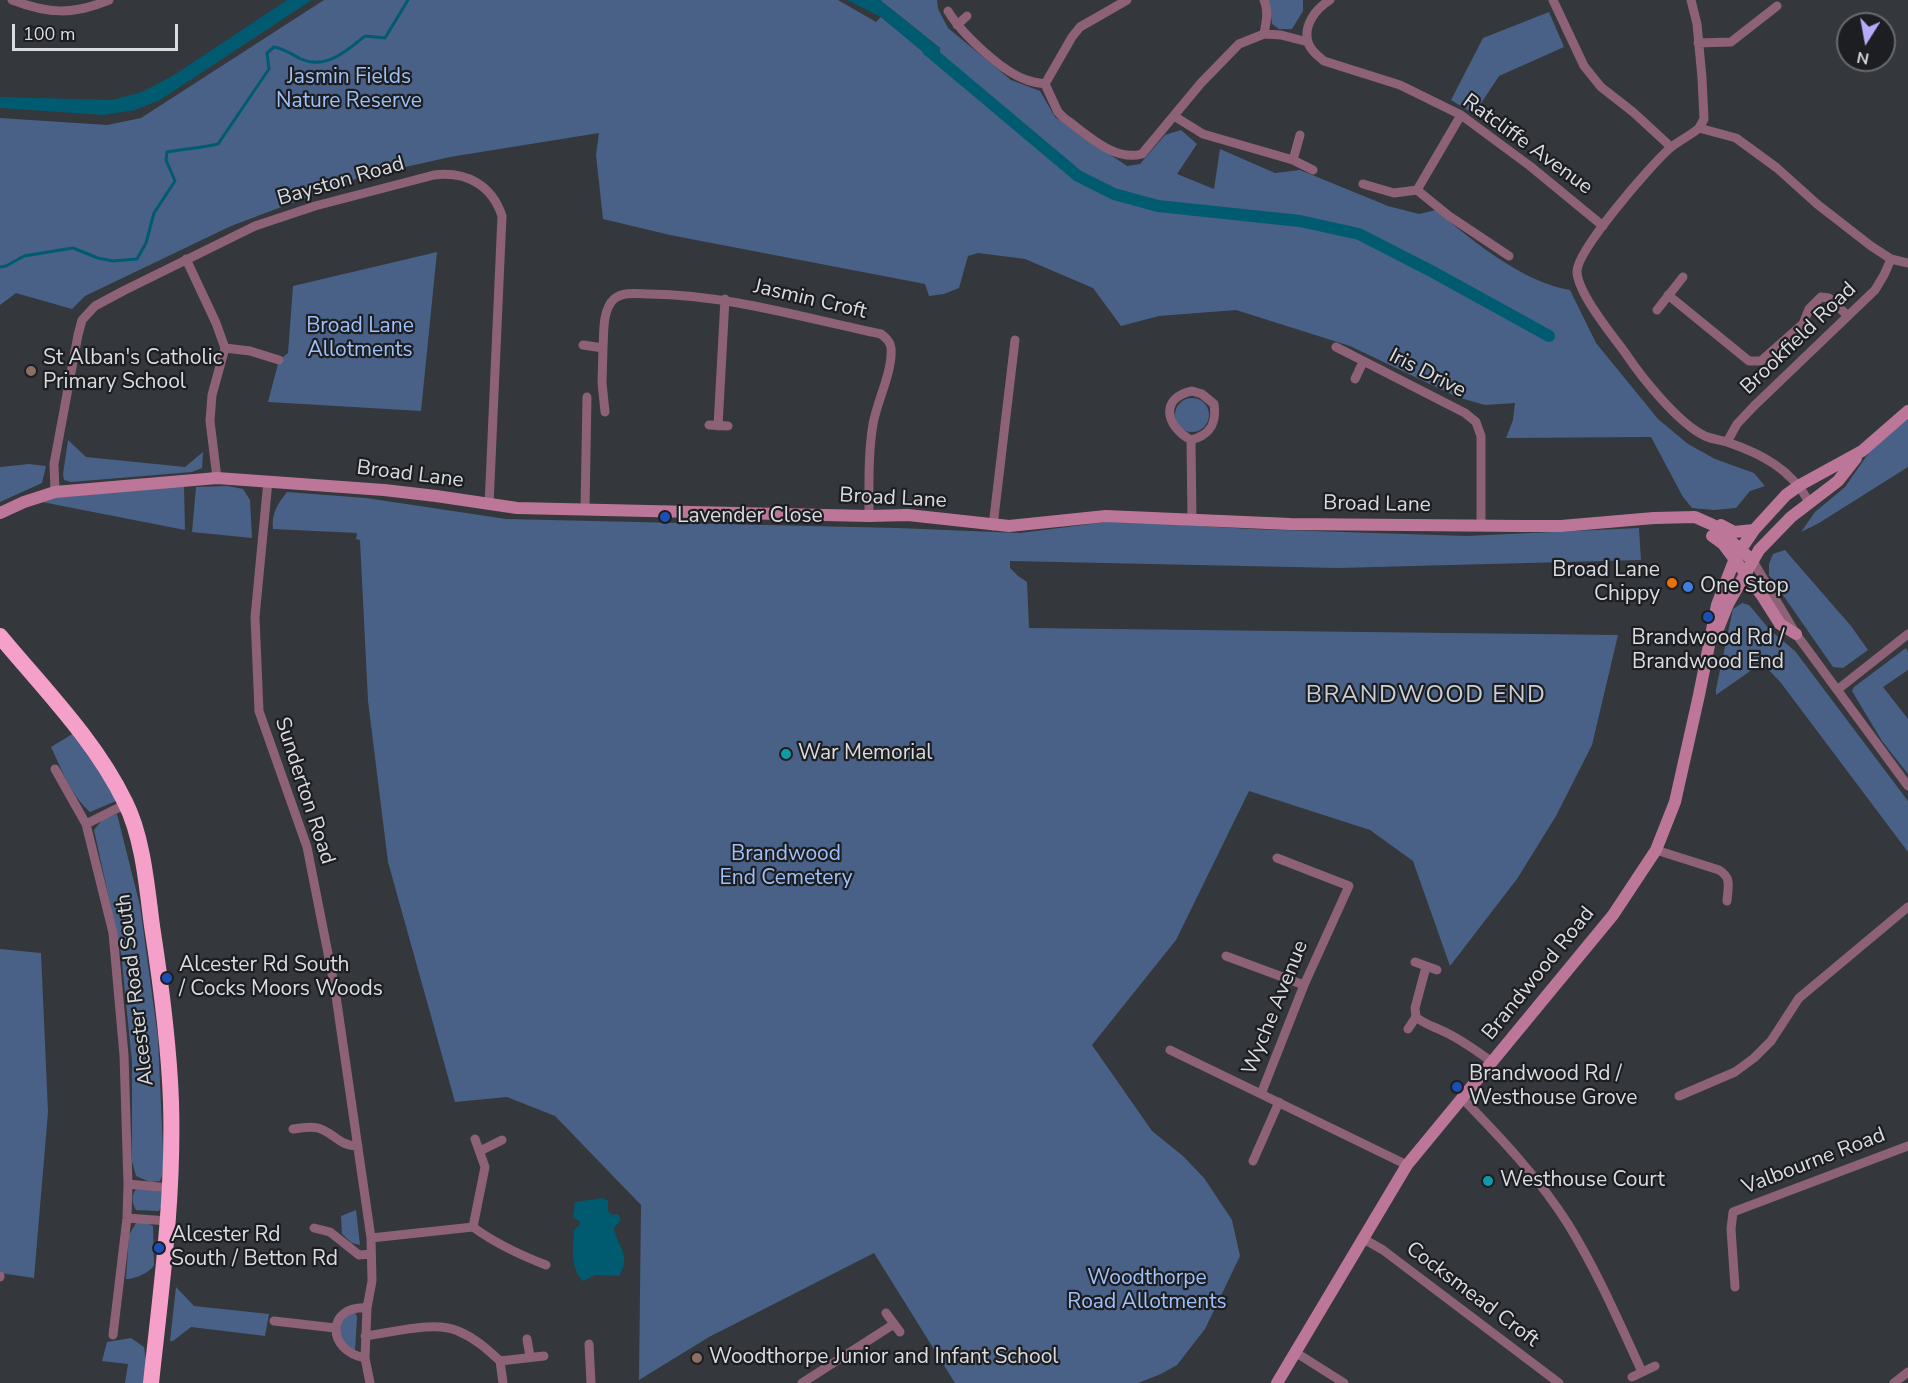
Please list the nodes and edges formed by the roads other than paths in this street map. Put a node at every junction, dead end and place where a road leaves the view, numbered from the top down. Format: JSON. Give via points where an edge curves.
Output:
{"nodes":[{"id":1,"x":12,"y":0,"type":"edge"},
{"id":2,"x":109,"y":0,"type":"edge"},
{"id":3,"x":1127,"y":0,"type":"edge"},
{"id":4,"x":1264,"y":0,"type":"edge"},
{"id":5,"x":1330,"y":0,"type":"edge"},
{"id":6,"x":1554,"y":0,"type":"edge"},
{"id":7,"x":1691,"y":0,"type":"edge"},
{"id":8,"x":1315,"y":4,"type":"edge"},
{"id":9,"x":1777,"y":6,"type":"dead end"},
{"id":10,"x":948,"y":11,"type":"dead end"},
{"id":11,"x":967,"y":16,"type":"dead end"},
{"id":12,"x":957,"y":25,"type":"junction"},
{"id":13,"x":1264,"y":34,"type":"junction"},
{"id":14,"x":1308,"y":42,"type":"junction"},
{"id":15,"x":1698,"y":44,"type":"junction"},
{"id":16,"x":1046,"y":84,"type":"junction"},
{"id":17,"x":1461,"y":115,"type":"junction"},
{"id":18,"x":1174,"y":116,"type":"junction"},
{"id":19,"x":1699,"y":128,"type":"junction"},
{"id":20,"x":1300,"y":135,"type":"dead end"},
{"id":21,"x":1671,"y":147,"type":"junction"},
{"id":22,"x":1293,"y":160,"type":"junction"},
{"id":23,"x":1313,"y":170,"type":"dead end"},
{"id":24,"x":1363,"y":184,"type":"dead end"},
{"id":25,"x":1417,"y":190,"type":"junction"},
{"id":26,"x":1604,"y":226,"type":"junction"},
{"id":27,"x":1509,"y":256,"type":"dead end"},
{"id":28,"x":186,"y":259,"type":"junction"},
{"id":29,"x":1891,"y":259,"type":"junction"},
{"id":30,"x":1908,"y":263,"type":"edge"},
{"id":31,"x":1683,"y":277,"type":"dead end"},
{"id":32,"x":1668,"y":295,"type":"junction"},
{"id":33,"x":725,"y":299,"type":"junction"},
{"id":34,"x":1657,"y":310,"type":"dead end"},
{"id":35,"x":1848,"y":316,"type":"junction"},
{"id":36,"x":1015,"y":340,"type":"dead end"},
{"id":37,"x":583,"y":345,"type":"dead end"},
{"id":38,"x":225,"y":348,"type":"junction"},
{"id":39,"x":603,"y":348,"type":"junction"},
{"id":40,"x":1336,"y":348,"type":"dead end"},
{"id":41,"x":279,"y":360,"type":"dead end"},
{"id":42,"x":1363,"y":362,"type":"junction"},
{"id":43,"x":1355,"y":379,"type":"dead end"},
{"id":44,"x":587,"y":397,"type":"dead end"},
{"id":45,"x":1908,"y":411,"type":"edge"},
{"id":46,"x":605,"y":412,"type":"dead end"},
{"id":47,"x":718,"y":426,"type":"dead end"},
{"id":48,"x":1191,"y":441,"type":"junction"},
{"id":49,"x":1727,"y":442,"type":"junction"},
{"id":50,"x":1862,"y":451,"type":"junction"},
{"id":51,"x":217,"y":478,"type":"junction"},
{"id":52,"x":268,"y":481,"type":"junction"},
{"id":53,"x":1800,"y":485,"type":"junction"},
{"id":54,"x":55,"y":492,"type":"junction"},
{"id":55,"x":1809,"y":502,"type":"junction"},
{"id":56,"x":489,"y":505,"type":"junction"},
{"id":57,"x":585,"y":509,"type":"junction"},
{"id":58,"x":0,"y":513,"type":"edge"},
{"id":59,"x":868,"y":516,"type":"junction"},
{"id":60,"x":1681,"y":517,"type":"junction"},
{"id":61,"x":1703,"y":519,"type":"junction"},
{"id":62,"x":1192,"y":521,"type":"junction"},
{"id":63,"x":993,"y":526,"type":"junction"},
{"id":64,"x":1481,"y":526,"type":"junction"},
{"id":65,"x":1754,"y":530,"type":"junction"},
{"id":66,"x":1741,"y":549,"type":"junction"},
{"id":67,"x":1753,"y":561,"type":"junction"},
{"id":68,"x":1740,"y":568,"type":"junction"},
{"id":69,"x":1796,"y":634,"type":"junction"},
{"id":70,"x":1908,"y":634,"type":"edge"},
{"id":71,"x":0,"y":636,"type":"edge"},
{"id":72,"x":1709,"y":651,"type":"junction"},
{"id":73,"x":1838,"y":690,"type":"junction"},
{"id":74,"x":55,"y":770,"type":"dead end"},
{"id":75,"x":1908,"y":786,"type":"edge"},
{"id":76,"x":126,"y":804,"type":"junction"},
{"id":77,"x":86,"y":824,"type":"junction"},
{"id":78,"x":1656,"y":850,"type":"junction"},
{"id":79,"x":1277,"y":858,"type":"dead end"},
{"id":80,"x":1727,"y":900,"type":"dead end"},
{"id":81,"x":1908,"y":907,"type":"edge"},
{"id":82,"x":1226,"y":956,"type":"dead end"},
{"id":83,"x":1415,"y":962,"type":"dead end"},
{"id":84,"x":1426,"y":967,"type":"junction"},
{"id":85,"x":1437,"y":970,"type":"dead end"},
{"id":86,"x":1304,"y":985,"type":"junction"},
{"id":87,"x":1416,"y":1017,"type":"junction"},
{"id":88,"x":1408,"y":1029,"type":"dead end"},
{"id":89,"x":1170,"y":1050,"type":"dead end"},
{"id":90,"x":1492,"y":1062,"type":"junction"},
{"id":91,"x":1261,"y":1094,"type":"junction"},
{"id":92,"x":1679,"y":1096,"type":"dead end"},
{"id":93,"x":1462,"y":1098,"type":"junction"},
{"id":94,"x":1279,"y":1102,"type":"junction"},
{"id":95,"x":294,"y":1129,"type":"dead end"},
{"id":96,"x":475,"y":1138,"type":"dead end"},
{"id":97,"x":502,"y":1140,"type":"dead end"},
{"id":98,"x":358,"y":1146,"type":"junction"},
{"id":99,"x":1908,"y":1146,"type":"edge"},
{"id":100,"x":480,"y":1151,"type":"junction"},
{"id":101,"x":1253,"y":1161,"type":"dead end"},
{"id":102,"x":1407,"y":1165,"type":"junction"},
{"id":103,"x":128,"y":1184,"type":"junction"},
{"id":104,"x":170,"y":1188,"type":"junction"},
{"id":105,"x":127,"y":1218,"type":"junction"},
{"id":106,"x":168,"y":1221,"type":"junction"},
{"id":107,"x":473,"y":1227,"type":"junction"},
{"id":108,"x":314,"y":1228,"type":"dead end"},
{"id":109,"x":371,"y":1238,"type":"junction"},
{"id":110,"x":1362,"y":1238,"type":"junction"},
{"id":111,"x":371,"y":1254,"type":"junction"},
{"id":112,"x":546,"y":1265,"type":"dead end"},
{"id":113,"x":1735,"y":1287,"type":"dead end"},
{"id":114,"x":367,"y":1308,"type":"junction"},
{"id":115,"x":886,"y":1313,"type":"dead end"},
{"id":116,"x":274,"y":1322,"type":"dead end"},
{"id":117,"x":894,"y":1324,"type":"junction"},
{"id":118,"x":335,"y":1328,"type":"junction"},
{"id":119,"x":900,"y":1332,"type":"dead end"},
{"id":120,"x":112,"y":1335,"type":"dead end"},
{"id":121,"x":365,"y":1335,"type":"junction"},
{"id":122,"x":527,"y":1339,"type":"dead end"},
{"id":123,"x":589,"y":1344,"type":"dead end"},
{"id":124,"x":1295,"y":1352,"type":"junction"},
{"id":125,"x":544,"y":1356,"type":"dead end"},
{"id":126,"x":530,"y":1357,"type":"junction"},
{"id":127,"x":365,"y":1358,"type":"junction"},
{"id":128,"x":500,"y":1361,"type":"junction"},
{"id":129,"x":1655,"y":1366,"type":"dead end"},
{"id":130,"x":1642,"y":1372,"type":"junction"},
{"id":131,"x":1908,"y":1372,"type":"edge"},
{"id":132,"x":1632,"y":1377,"type":"dead end"},
{"id":133,"x":151,"y":1383,"type":"edge"},
{"id":134,"x":370,"y":1383,"type":"edge"},
{"id":135,"x":503,"y":1383,"type":"edge"},
{"id":136,"x":591,"y":1383,"type":"edge"},
{"id":137,"x":802,"y":1383,"type":"edge"},
{"id":138,"x":1277,"y":1383,"type":"edge"},
{"id":139,"x":1344,"y":1383,"type":"edge"},
{"id":140,"x":1559,"y":1383,"type":"edge"},
{"id":141,"x":1894,"y":1383,"type":"edge"}],
"edges":[{"from":1,"to":2,"type":"street","via":[[37,9],[64,12]]},
{"from":3,"to":16,"type":"street","via":[[1080,27]]},
{"from":4,"to":13,"type":"street"},
{"from":5,"to":8,"type":"street"},
{"from":6,"to":21,"type":"street","via":[[1584,66],[1601,87]]},
{"from":7,"to":15,"type":"street"},
{"from":8,"to":14,"type":"street"},
{"from":9,"to":15,"type":"street","via":[[1731,42]]},
{"from":10,"to":12,"type":"street"},
{"from":11,"to":12,"type":"street"},
{"from":12,"to":16,"type":"street","via":[[996,61],[1025,80]]},
{"from":13,"to":14,"type":"street"},
{"from":13,"to":18,"type":"street","via":[[1239,44]]},
{"from":14,"to":17,"type":"street","name":"Ratcliffe Avenue","via":[[1324,61],[1400,86]]},
{"from":15,"to":19,"type":"street","via":[[1704,119]]},
{"from":16,"to":18,"type":"street","via":[[1064,118],[1126,156],[1142,154]]},
{"from":17,"to":25,"type":"street"},
{"from":17,"to":26,"type":"street","name":"Ratcliffe Avenue"},
{"from":18,"to":22,"type":"street","via":[[1203,134]]},
{"from":19,"to":21,"type":"street"},
{"from":19,"to":29,"type":"street","via":[[1736,138]]},
{"from":20,"to":22,"type":"street"},
{"from":21,"to":26,"type":"street"},
{"from":22,"to":23,"type":"street"},
{"from":24,"to":25,"type":"street","via":[[1394,193]]},
{"from":25,"to":27,"type":"street"},
{"from":26,"to":49,"type":"street","via":[[1578,263],[1577,273],[1589,301],[1631,362],[1687,425],[1705,436]]},
{"from":28,"to":38,"type":"street"},
{"from":28,"to":54,"type":"street","name":"Bayston Road","via":[[95,306],[82,320],[54,464]]},
{"from":28,"to":56,"type":"street","name":"Bayston Road","via":[[255,226],[434,174],[460,175],[484,186],[493,195],[502,216]]},
{"from":29,"to":30,"type":"street"},
{"from":29,"to":35,"type":"street","name":"Brookfield Road","via":[[1875,290]]},
{"from":31,"to":32,"type":"street"},
{"from":32,"to":34,"type":"street"},
{"from":32,"to":35,"type":"street","via":[[1755,362],[1803,324],[1809,309],[1821,297],[1830,298]]},
{"from":33,"to":39,"type":"street","name":"Jasmin Croft","via":[[676,294],[628,294],[615,299],[604,324]]},
{"from":33,"to":47,"type":"street"},
{"from":33,"to":59,"type":"street","name":"Jasmin Croft","via":[[881,334],[888,339],[889,365],[873,424]]},
{"from":35,"to":49,"type":"street","name":"Brookfield Road","via":[[1754,406]]},
{"from":36,"to":63,"type":"street"},
{"from":37,"to":39,"type":"street"},
{"from":38,"to":41,"type":"street"},
{"from":38,"to":51,"type":"street","via":[[212,395],[210,421]]},
{"from":39,"to":46,"type":"street"},
{"from":40,"to":42,"type":"street","name":"Iris Drive"},
{"from":42,"to":43,"type":"street","name":"Iris Drive"},
{"from":42,"to":64,"type":"street","name":"Iris Drive","via":[[1476,422],[1481,436]]},
{"from":44,"to":57,"type":"street"},
{"from":45,"to":50,"type":"street"},
{"from":48,"to":48,"type":"street","via":[[1172,425],[1170,408],[1175,399],[1192,391],[1214,404],[1215,421],[1210,430]]},
{"from":48,"to":62,"type":"street"},
{"from":49,"to":53,"type":"street","via":[[1775,464]]},
{"from":50,"to":53,"type":"street","name":"Brandwood Road"},
{"from":50,"to":55,"type":"street","name":"Brandwood Road","via":[[1838,481]]},
{"from":51,"to":52,"type":"street","name":"Broad Lane"},
{"from":51,"to":54,"type":"street","name":"Broad Lane"},
{"from":52,"to":56,"type":"street","name":"Broad Lane","via":[[384,490]]},
{"from":52,"to":98,"type":"street","name":"Sunderton Road","via":[[255,617],[259,711],[307,847],[335,989]]},
{"from":53,"to":55,"type":"street"},
{"from":53,"to":65,"type":"street","name":"Brandwood Road"},
{"from":54,"to":58,"type":"street","name":"Broad Lane"},
{"from":55,"to":67,"type":"street","name":"Brandwood Road","via":[[1773,534]]},
{"from":56,"to":57,"type":"street","name":"Broad Lane"},
{"from":57,"to":59,"type":"street","name":"Broad Lane"},
{"from":59,"to":63,"type":"street","name":"Broad Lane","via":[[908,515]]},
{"from":60,"to":61,"type":"street","name":"Broad Lane"},
{"from":60,"to":64,"type":"street","name":"Broad Lane","via":[[1571,526]]},
{"from":60,"to":68,"type":"street","via":[[1699,525],[1723,544]]},
{"from":61,"to":65,"type":"street","name":"Broad Lane","via":[[1734,532]]},
{"from":61,"to":66,"type":"street"},
{"from":62,"to":63,"type":"street","name":"Broad Lane","via":[[1106,516]]},
{"from":62,"to":64,"type":"street","name":"Broad Lane"},
{"from":65,"to":66,"type":"street","name":"Brandwood Road"},
{"from":66,"to":67,"type":"street"},
{"from":66,"to":68,"type":"street","name":"Brandwood Road"},
{"from":67,"to":68,"type":"street","name":"Brandwood Road"},
{"from":67,"to":69,"type":"street"},
{"from":68,"to":69,"type":"street","via":[[1780,624]]},
{"from":68,"to":72,"type":"street","name":"Brandwood Road"},
{"from":68,"to":72,"type":"street","name":"Brandwood Road","via":[[1717,605]]},
{"from":69,"to":73,"type":"street"},
{"from":70,"to":73,"type":"street"},
{"from":71,"to":76,"type":"highway","name":"Alcester Road South","via":[[82,735]]},
{"from":72,"to":78,"type":"street","name":"Brandwood Road","via":[[1675,802]]},
{"from":73,"to":75,"type":"street"},
{"from":74,"to":77,"type":"street"},
{"from":76,"to":77,"type":"street"},
{"from":76,"to":104,"type":"highway","name":"Alcester Road South","via":[[137,838],[162,996],[171,1102]]},
{"from":77,"to":103,"type":"street","via":[[113,933],[124,1055]]},
{"from":78,"to":80,"type":"street","via":[[1727,874]]},
{"from":78,"to":90,"type":"street","name":"Brandwood Road","via":[[1612,915]]},
{"from":79,"to":86,"type":"street","name":"Wyche Avenue","via":[[1349,886]]},
{"from":81,"to":92,"type":"street","via":[[1799,998],[1754,1058],[1735,1072]]},
{"from":82,"to":86,"type":"street"},
{"from":83,"to":84,"type":"street"},
{"from":84,"to":85,"type":"street"},
{"from":84,"to":87,"type":"street"},
{"from":86,"to":91,"type":"street","name":"Wyche Avenue"},
{"from":87,"to":88,"type":"street"},
{"from":87,"to":90,"type":"street","via":[[1466,1043]]},
{"from":89,"to":91,"type":"street"},
{"from":90,"to":93,"type":"street","name":"Brandwood Road"},
{"from":91,"to":94,"type":"street","name":"Wyche Avenue"},
{"from":93,"to":102,"type":"street","name":"Brandwood Road"},
{"from":93,"to":130,"type":"street","via":[[1497,1134],[1568,1223]]},
{"from":94,"to":101,"type":"street"},
{"from":94,"to":102,"type":"street","name":"Wyche Avenue"},
{"from":95,"to":98,"type":"street","via":[[321,1129],[341,1143]]},
{"from":96,"to":100,"type":"street"},
{"from":97,"to":100,"type":"street"},
{"from":98,"to":109,"type":"street","name":"Sunderton Road"},
{"from":99,"to":113,"type":"street","name":"Valbourne Road","via":[[1733,1212]]},
{"from":100,"to":107,"type":"street","via":[[485,1167]]},
{"from":102,"to":110,"type":"street","name":"Brandwood Road"},
{"from":103,"to":104,"type":"street"},
{"from":103,"to":105,"type":"street"},
{"from":104,"to":106,"type":"highway","name":"Alcester Road South"},
{"from":105,"to":106,"type":"street"},
{"from":105,"to":120,"type":"street"},
{"from":106,"to":133,"type":"highway","name":"Alcester Road South"},
{"from":107,"to":109,"type":"street"},
{"from":107,"to":112,"type":"street","via":[[489,1240]]},
{"from":108,"to":111,"type":"street","via":[[337,1236],[359,1256]]},
{"from":109,"to":111,"type":"street","name":"Sunderton Road"},
{"from":110,"to":124,"type":"street","name":"Brandwood Road"},
{"from":110,"to":140,"type":"street","name":"Cocksmead Croft"},
{"from":111,"to":114,"type":"street","name":"Sunderton Road"},
{"from":114,"to":118,"type":"street","via":[[347,1311]]},
{"from":114,"to":121,"type":"street","name":"Sunderton Road"},
{"from":115,"to":117,"type":"street"},
{"from":116,"to":118,"type":"street"},
{"from":117,"to":119,"type":"street"},
{"from":117,"to":137,"type":"street"},
{"from":118,"to":127,"type":"street","via":[[346,1351]]},
{"from":121,"to":127,"type":"street","name":"Sunderton Road"},
{"from":121,"to":128,"type":"street","via":[[437,1326],[457,1330]]},
{"from":122,"to":126,"type":"street"},
{"from":123,"to":136,"type":"street"},
{"from":124,"to":138,"type":"street","name":"Brandwood Road"},
{"from":124,"to":139,"type":"street"},
{"from":125,"to":126,"type":"street"},
{"from":126,"to":128,"type":"street"},
{"from":127,"to":134,"type":"street","name":"Sunderton Road"},
{"from":128,"to":135,"type":"street"},
{"from":129,"to":130,"type":"street"},
{"from":130,"to":132,"type":"street"},
{"from":131,"to":141,"type":"street"}]}
